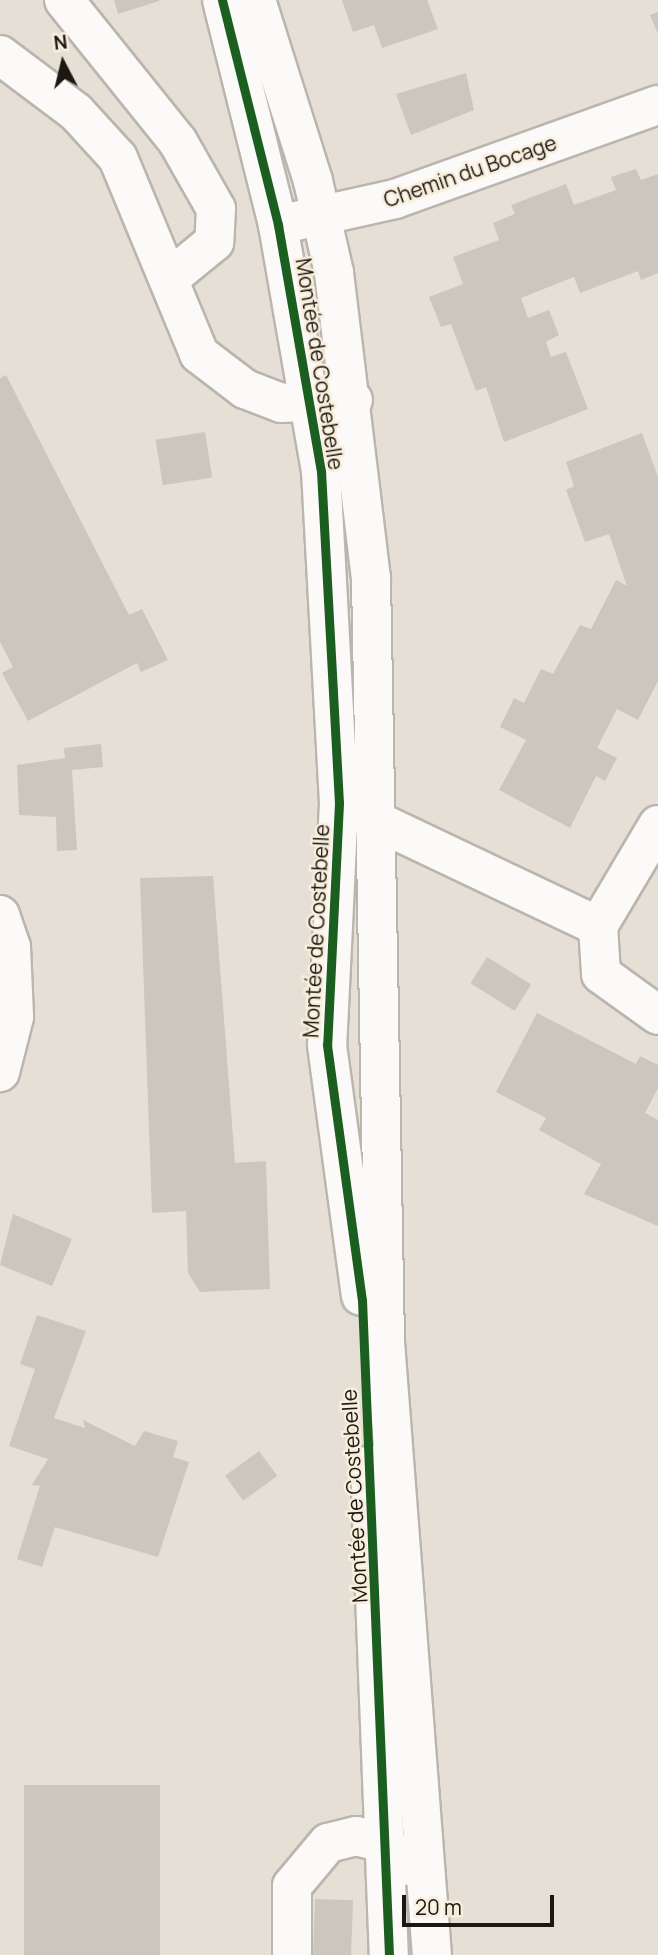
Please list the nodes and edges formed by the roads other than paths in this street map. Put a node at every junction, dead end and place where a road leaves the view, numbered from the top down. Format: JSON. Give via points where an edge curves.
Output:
{"nodes":[{"id":1,"x":64,"y":0,"type":"edge"},
{"id":2,"x":222,"y":0,"type":"edge"},
{"id":3,"x":256,"y":0,"type":"edge"},
{"id":4,"x":0,"y":55,"type":"edge"},
{"id":5,"x":658,"y":105,"type":"edge"},
{"id":6,"x":321,"y":216,"type":"junction"},
{"id":7,"x":278,"y":225,"type":"junction"},
{"id":8,"x":170,"y":278,"type":"junction"},
{"id":9,"x":353,"y":400,"type":"junction"},
{"id":10,"x":310,"y":402,"type":"junction"},
{"id":11,"x":339,"y":803,"type":"junction"},
{"id":12,"x":375,"y":819,"type":"junction"},
{"id":13,"x":658,"y":825,"type":"edge"},
{"id":14,"x":0,"y":915,"type":"edge"},
{"id":15,"x":598,"y":926,"type":"junction"},
{"id":16,"x":658,"y":1015,"type":"edge"},
{"id":17,"x":0,"y":1072,"type":"edge"},
{"id":18,"x":384,"y":1843,"type":"junction"},
{"id":19,"x":292,"y":1955,"type":"edge"},
{"id":20,"x":389,"y":1955,"type":"edge"},
{"id":21,"x":417,"y":1955,"type":"edge"},
{"id":22,"x":432,"y":1955,"type":"edge"}],
"edges":[{"from":1,"to":8,"type":"main road","via":[[177,142],[216,209],[214,242]]},
{"from":2,"to":7,"type":"main road","name":"Montée de Costebelle"},
{"from":3,"to":6,"type":"main road","name":"Montée de Costebelle"},
{"from":4,"to":8,"type":"main road","via":[[76,111],[118,159]]},
{"from":5,"to":6,"type":"main road","name":"Chemin du Bocage","via":[[396,199]]},
{"from":6,"to":7,"type":"main road","name":"Chemin du Bocage"},
{"from":6,"to":9,"type":"main road","name":"Montée de Costebelle"},
{"from":7,"to":10,"type":"main road","name":"Montée de Costebelle"},
{"from":8,"to":10,"type":"main road","via":[[199,354],[261,397]]},
{"from":9,"to":10,"type":"main road"},
{"from":9,"to":12,"type":"main road","name":"Montée de Costebelle","via":[[371,578]]},
{"from":10,"to":11,"type":"main road","name":"Montée de Costebelle","via":[[333,630]]},
{"from":11,"to":12,"type":"main road"},
{"from":11,"to":18,"type":"main road","name":"Montée de Costebelle","via":[[327,1045],[362,1300]]},
{"from":12,"to":15,"type":"main road"},
{"from":12,"to":22,"type":"main road","name":"Montée de Costebelle","via":[[385,1342]]},
{"from":13,"to":15,"type":"main road"},
{"from":14,"to":17,"type":"main road","via":[[11,947],[14,1017]]},
{"from":15,"to":16,"type":"main road","via":[[601,974]]},
{"from":18,"to":19,"type":"main road","via":[[356,1836],[328,1843],[306,1862],[292,1886]]},
{"from":18,"to":20,"type":"main road","name":"Montée de Costebelle"},
{"from":18,"to":21,"type":"main road","via":[[407,1868]]}]}
